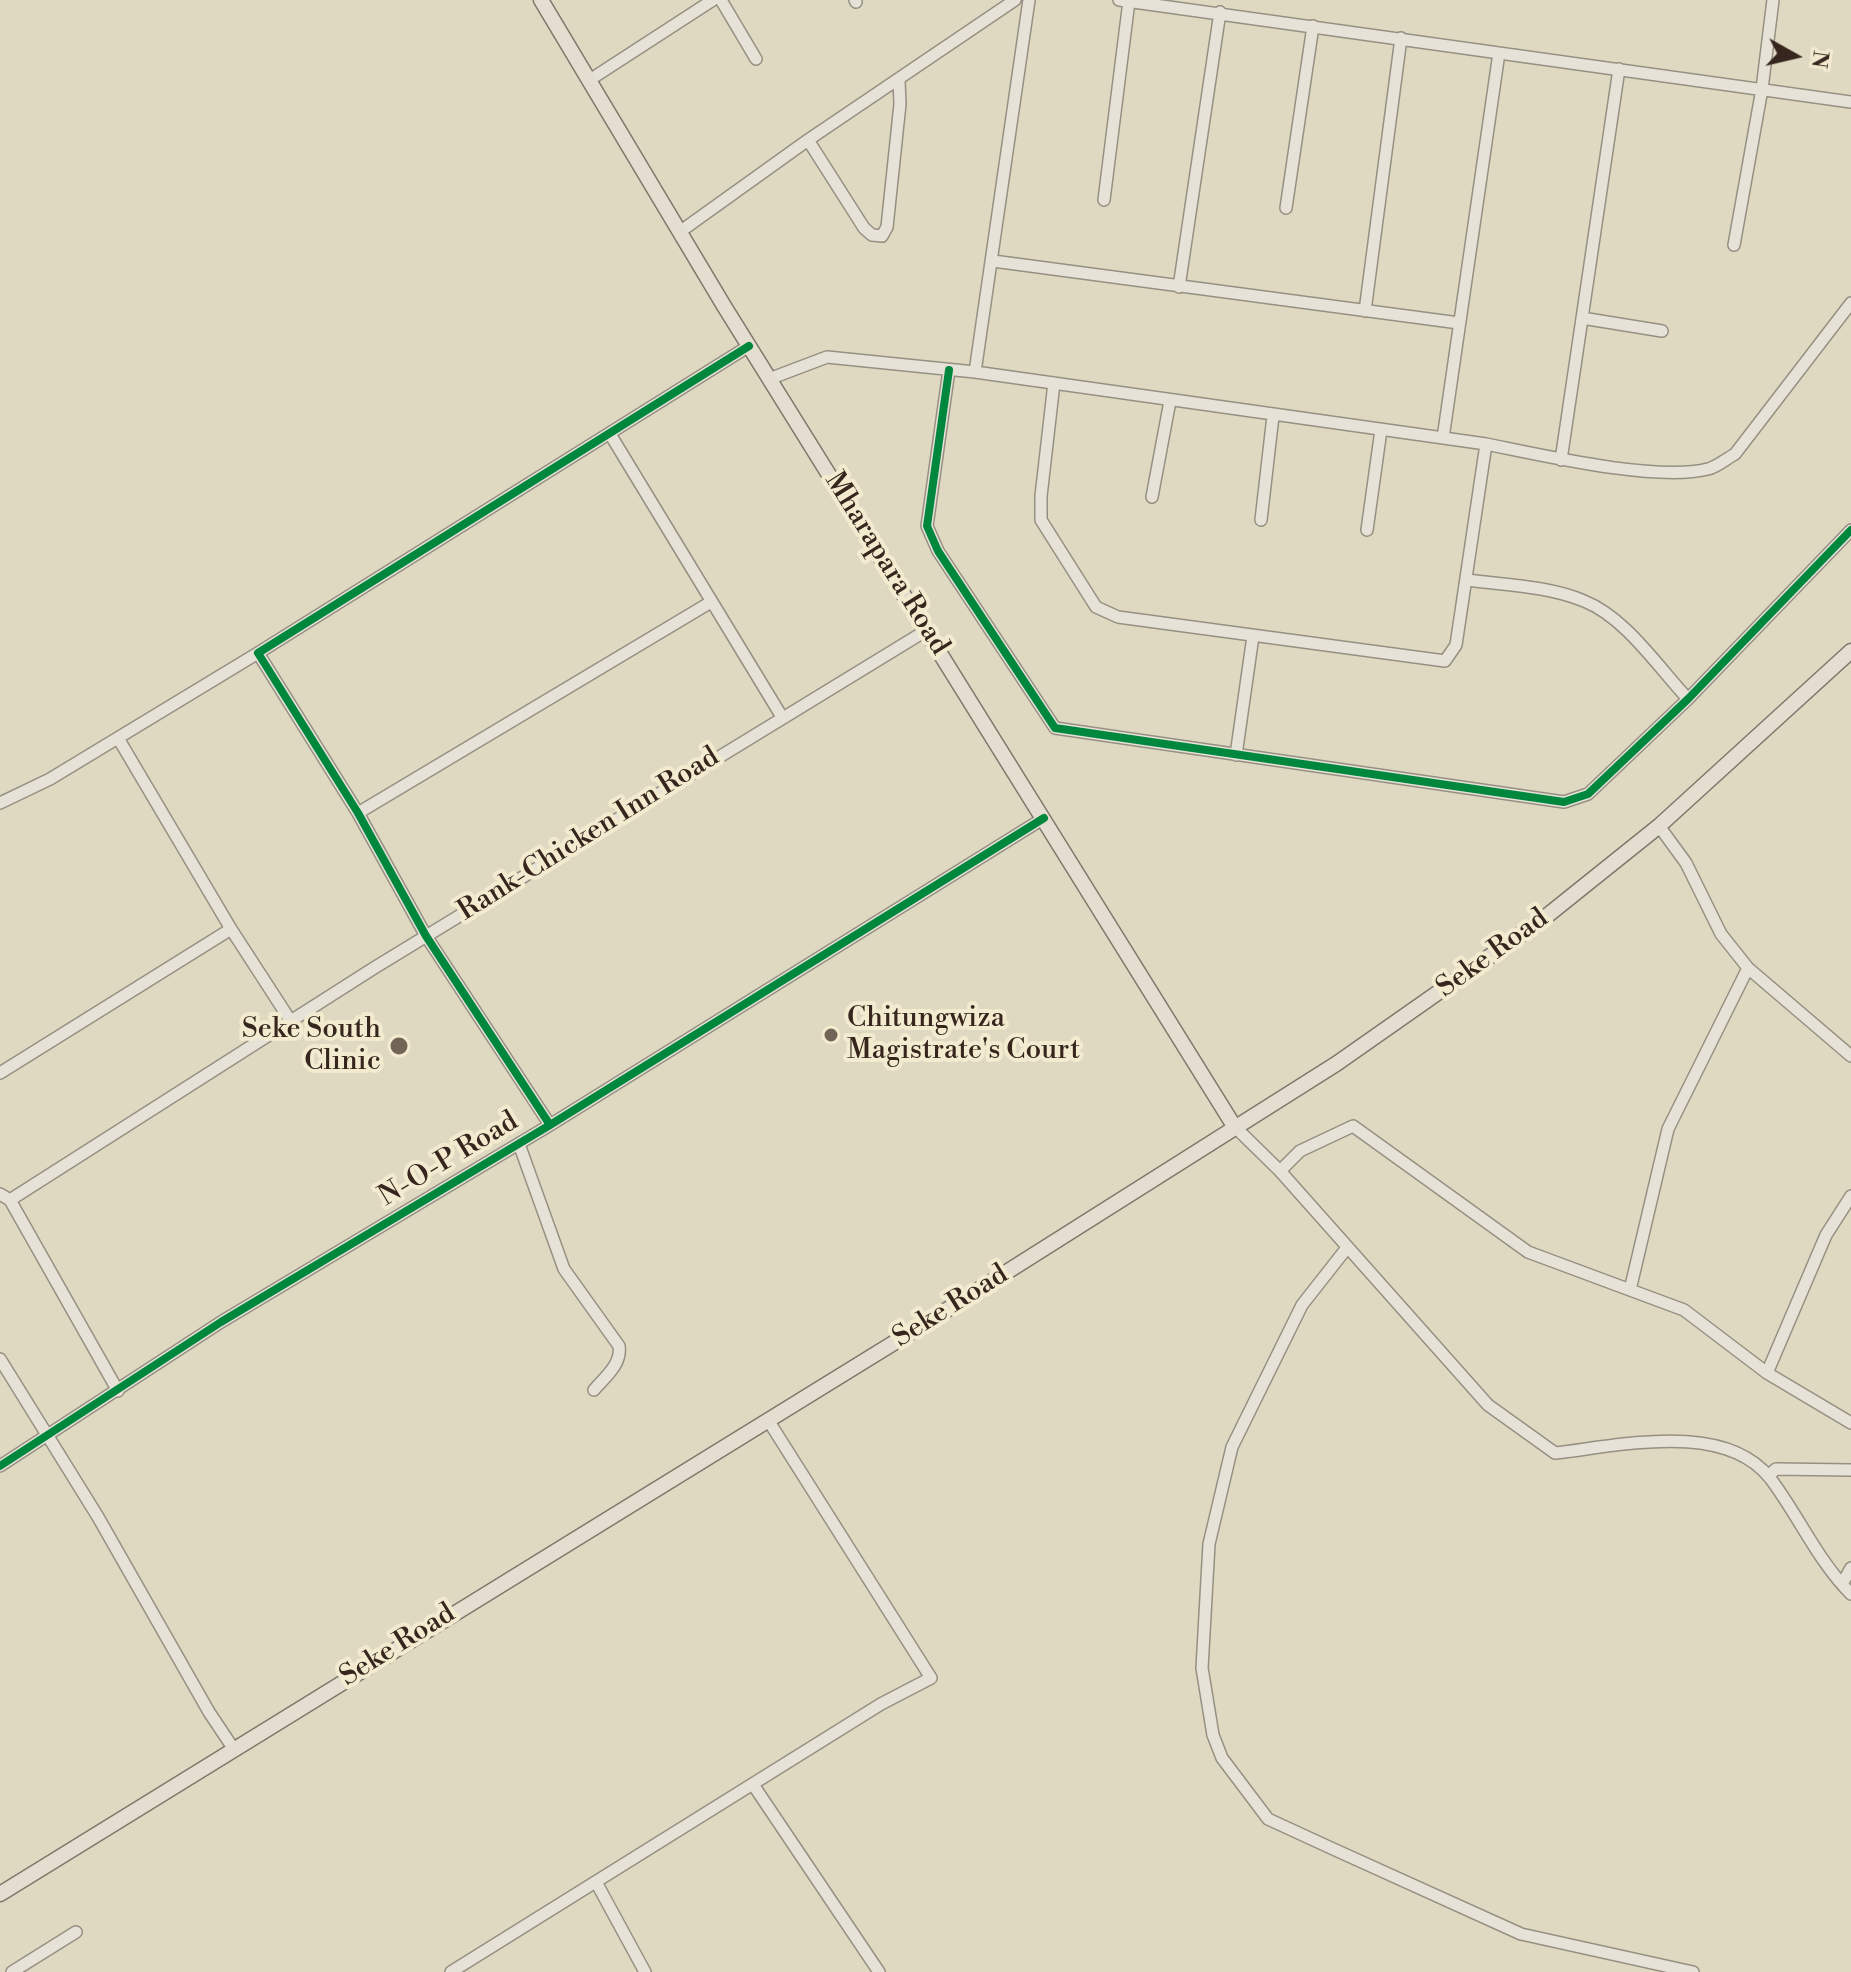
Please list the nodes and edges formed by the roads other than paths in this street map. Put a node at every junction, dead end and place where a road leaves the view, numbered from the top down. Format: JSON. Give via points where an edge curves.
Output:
{"nodes":[{"id":1,"x":541,"y":0,"type":"edge"},
{"id":2,"x":713,"y":0,"type":"edge"},
{"id":3,"x":721,"y":0,"type":"edge"},
{"id":4,"x":1015,"y":0,"type":"edge"},
{"id":5,"x":1029,"y":0,"type":"edge"},
{"id":6,"x":1773,"y":0,"type":"edge"},
{"id":7,"x":1124,"y":1,"type":"edge"},
{"id":8,"x":1220,"y":12,"type":"junction"},
{"id":9,"x":1313,"y":26,"type":"junction"},
{"id":10,"x":1401,"y":38,"type":"junction"},
{"id":11,"x":1499,"y":53,"type":"junction"},
{"id":12,"x":756,"y":59,"type":"dead end"},
{"id":13,"x":1619,"y":69,"type":"junction"},
{"id":14,"x":588,"y":81,"type":"junction"},
{"id":15,"x":899,"y":81,"type":"junction"},
{"id":16,"x":1762,"y":89,"type":"junction"},
{"id":17,"x":1851,"y":102,"type":"edge"},
{"id":18,"x":808,"y":140,"type":"junction"},
{"id":19,"x":1104,"y":200,"type":"dead end"},
{"id":20,"x":1286,"y":208,"type":"dead end"},
{"id":21,"x":681,"y":231,"type":"junction"},
{"id":22,"x":1734,"y":245,"type":"dead end"},
{"id":23,"x":993,"y":261,"type":"junction"},
{"id":24,"x":1179,"y":287,"type":"junction"},
{"id":25,"x":1851,"y":303,"type":"edge"},
{"id":26,"x":1365,"y":311,"type":"junction"},
{"id":27,"x":1582,"y":318,"type":"junction"},
{"id":28,"x":1459,"y":323,"type":"junction"},
{"id":29,"x":1662,"y":331,"type":"dead end"},
{"id":30,"x":749,"y":346,"type":"junction"},
{"id":31,"x":949,"y":370,"type":"junction"},
{"id":32,"x":975,"y":372,"type":"junction"},
{"id":33,"x":769,"y":379,"type":"junction"},
{"id":34,"x":1054,"y":383,"type":"junction"},
{"id":35,"x":1170,"y":401,"type":"junction"},
{"id":36,"x":1273,"y":416,"type":"junction"},
{"id":37,"x":1381,"y":430,"type":"junction"},
{"id":38,"x":610,"y":434,"type":"junction"},
{"id":39,"x":1443,"y":438,"type":"junction"},
{"id":40,"x":1486,"y":444,"type":"junction"},
{"id":41,"x":1561,"y":460,"type":"junction"},
{"id":42,"x":1152,"y":497,"type":"dead end"},
{"id":43,"x":1261,"y":520,"type":"dead end"},
{"id":44,"x":1367,"y":530,"type":"dead end"},
{"id":45,"x":1851,"y":530,"type":"edge"},
{"id":46,"x":1468,"y":580,"type":"junction"},
{"id":47,"x":711,"y":602,"type":"junction"},
{"id":48,"x":927,"y":630,"type":"junction"},
{"id":49,"x":1253,"y":636,"type":"junction"},
{"id":50,"x":1851,"y":651,"type":"edge"},
{"id":51,"x":258,"y":653,"type":"junction"},
{"id":52,"x":1688,"y":699,"type":"junction"},
{"id":53,"x":782,"y":717,"type":"junction"},
{"id":54,"x":118,"y":738,"type":"junction"},
{"id":55,"x":1236,"y":755,"type":"junction"},
{"id":56,"x":0,"y":803,"type":"edge"},
{"id":57,"x":358,"y":813,"type":"junction"},
{"id":58,"x":1044,"y":818,"type":"junction"},
{"id":59,"x":1659,"y":826,"type":"junction"},
{"id":60,"x":231,"y":929,"type":"junction"},
{"id":61,"x":426,"y":936,"type":"junction"},
{"id":62,"x":1748,"y":968,"type":"junction"},
{"id":63,"x":290,"y":1020,"type":"junction"},
{"id":64,"x":1851,"y":1056,"type":"edge"},
{"id":65,"x":0,"y":1073,"type":"edge"},
{"id":66,"x":550,"y":1125,"type":"junction"},
{"id":67,"x":1234,"y":1126,"type":"junction"},
{"id":68,"x":519,"y":1144,"type":"junction"},
{"id":69,"x":1280,"y":1171,"type":"junction"},
{"id":70,"x":1851,"y":1196,"type":"edge"},
{"id":71,"x":5,"y":1197,"type":"edge"},
{"id":72,"x":1346,"y":1249,"type":"junction"},
{"id":73,"x":1630,"y":1290,"type":"junction"},
{"id":74,"x":0,"y":1359,"type":"edge"},
{"id":75,"x":1767,"y":1373,"type":"junction"},
{"id":76,"x":594,"y":1390,"type":"dead end"},
{"id":77,"x":118,"y":1391,"type":"junction"},
{"id":78,"x":768,"y":1420,"type":"junction"},
{"id":79,"x":1851,"y":1423,"type":"edge"},
{"id":80,"x":47,"y":1438,"type":"junction"},
{"id":81,"x":0,"y":1466,"type":"edge"},
{"id":82,"x":1851,"y":1470,"type":"edge"},
{"id":83,"x":1768,"y":1476,"type":"junction"},
{"id":84,"x":1851,"y":1568,"type":"edge"},
{"id":85,"x":1846,"y":1589,"type":"edge"},
{"id":86,"x":233,"y":1748,"type":"junction"},
{"id":87,"x":754,"y":1786,"type":"junction"},
{"id":88,"x":596,"y":1882,"type":"junction"},
{"id":89,"x":0,"y":1894,"type":"edge"},
{"id":90,"x":76,"y":1932,"type":"dead end"},
{"id":91,"x":12,"y":1972,"type":"edge"},
{"id":92,"x":451,"y":1972,"type":"edge"},
{"id":93,"x":645,"y":1972,"type":"edge"},
{"id":94,"x":879,"y":1972,"type":"edge"},
{"id":95,"x":1693,"y":1972,"type":"edge"}],
"edges":[{"from":1,"to":14,"type":"main road","name":"Mharapara Road"},
{"from":2,"to":14,"type":"street"},
{"from":3,"to":12,"type":"street"},
{"from":4,"to":15,"type":"street"},
{"from":5,"to":23,"type":"street"},
{"from":6,"to":16,"type":"street"},
{"from":7,"to":8,"type":"street"},
{"from":7,"to":19,"type":"street"},
{"from":8,"to":9,"type":"street"},
{"from":8,"to":24,"type":"street"},
{"from":9,"to":10,"type":"street"},
{"from":9,"to":20,"type":"street"},
{"from":10,"to":11,"type":"street"},
{"from":10,"to":26,"type":"street"},
{"from":11,"to":13,"type":"street"},
{"from":11,"to":28,"type":"street"},
{"from":13,"to":16,"type":"street"},
{"from":13,"to":27,"type":"street"},
{"from":14,"to":21,"type":"main road","name":"Mharapara Road"},
{"from":15,"to":18,"type":"street"},
{"from":15,"to":18,"type":"street","via":[[882,236],[864,228]]},
{"from":16,"to":17,"type":"street"},
{"from":16,"to":22,"type":"street"},
{"from":18,"to":21,"type":"street"},
{"from":21,"to":30,"type":"main road","name":"Mharapara Road"},
{"from":23,"to":24,"type":"street"},
{"from":23,"to":32,"type":"street"},
{"from":24,"to":26,"type":"street"},
{"from":25,"to":41,"type":"street","via":[[1735,454],[1710,469],[1678,473]]},
{"from":26,"to":28,"type":"street"},
{"from":27,"to":29,"type":"street"},
{"from":27,"to":41,"type":"street"},
{"from":28,"to":39,"type":"street"},
{"from":30,"to":33,"type":"main road","name":"Mharapara Road"},
{"from":30,"to":38,"type":"street"},
{"from":31,"to":32,"type":"street"},
{"from":31,"to":33,"type":"street","via":[[827,357]]},
{"from":31,"to":55,"type":"street","via":[[927,526],[938,551],[1055,728]]},
{"from":32,"to":34,"type":"street"},
{"from":33,"to":48,"type":"main road","name":"Mharapara Road"},
{"from":34,"to":35,"type":"street"},
{"from":34,"to":49,"type":"street","via":[[1041,520],[1096,607],[1118,617]]},
{"from":35,"to":36,"type":"street"},
{"from":35,"to":42,"type":"street"},
{"from":36,"to":37,"type":"street"},
{"from":36,"to":43,"type":"street"},
{"from":37,"to":39,"type":"street"},
{"from":37,"to":44,"type":"street"},
{"from":38,"to":47,"type":"street"},
{"from":38,"to":51,"type":"street"},
{"from":39,"to":40,"type":"street"},
{"from":40,"to":41,"type":"street"},
{"from":40,"to":46,"type":"street"},
{"from":45,"to":52,"type":"street"},
{"from":46,"to":49,"type":"street","via":[[1456,645],[1445,661]]},
{"from":46,"to":52,"type":"street","via":[[1588,602],[1620,627]]},
{"from":47,"to":53,"type":"street"},
{"from":47,"to":57,"type":"street"},
{"from":48,"to":53,"type":"street","name":"Rank-Chicken Inn Road"},
{"from":48,"to":58,"type":"main road","name":"Mharapara Road"},
{"from":49,"to":55,"type":"street"},
{"from":50,"to":59,"type":"main road","name":"Seke Road"},
{"from":51,"to":54,"type":"street"},
{"from":51,"to":57,"type":"street"},
{"from":52,"to":55,"type":"street","via":[[1588,794],[1564,802]]},
{"from":53,"to":61,"type":"street","name":"Rank-Chicken Inn Road"},
{"from":54,"to":56,"type":"street"},
{"from":54,"to":60,"type":"street"},
{"from":57,"to":61,"type":"street"},
{"from":58,"to":66,"type":"street","name":"N-O-P Road"},
{"from":58,"to":67,"type":"main road","name":"Mharapara Road"},
{"from":59,"to":62,"type":"street","via":[[1686,863],[1721,934]]},
{"from":59,"to":67,"type":"main road","name":"Seke Road","via":[[1543,919],[1336,1064]]},
{"from":60,"to":63,"type":"street"},
{"from":60,"to":65,"type":"street"},
{"from":61,"to":63,"type":"street","name":"Rank-Chicken Inn Road"},
{"from":61,"to":66,"type":"street"},
{"from":62,"to":64,"type":"street"},
{"from":62,"to":73,"type":"street","via":[[1668,1129]]},
{"from":63,"to":71,"type":"street","name":"Rank-Chicken Inn Road"},
{"from":66,"to":68,"type":"street","name":"N-O-P Road"},
{"from":67,"to":69,"type":"street"},
{"from":67,"to":78,"type":"main road","name":"Seke Road"},
{"from":68,"to":76,"type":"street","via":[[564,1269],[619,1346],[615,1366]]},
{"from":68,"to":77,"type":"street","name":"N-O-P Road","via":[[221,1322]]},
{"from":69,"to":72,"type":"street"},
{"from":69,"to":73,"type":"street","via":[[1300,1151],[1353,1126],[1528,1252]]},
{"from":70,"to":75,"type":"street","via":[[1826,1235]]},
{"from":71,"to":77,"type":"street"},
{"from":72,"to":83,"type":"street","via":[[1488,1405],[1555,1453],[1680,1439],[1743,1454]]},
{"from":72,"to":95,"type":"street","via":[[1302,1305],[1232,1447],[1209,1544],[1202,1668],[1222,1758],[1268,1819],[1399,1879],[1521,1934]]},
{"from":73,"to":75,"type":"street","via":[[1684,1310]]},
{"from":74,"to":80,"type":"street"},
{"from":75,"to":79,"type":"street"},
{"from":77,"to":80,"type":"street","name":"N-O-P Road"},
{"from":78,"to":86,"type":"main road","name":"Seke Road"},
{"from":78,"to":87,"type":"street","via":[[931,1678]]},
{"from":80,"to":81,"type":"street","name":"N-O-P Road"},
{"from":80,"to":86,"type":"street"},
{"from":82,"to":83,"type":"street","via":[[1776,1469]]},
{"from":83,"to":85,"type":"street"},
{"from":84,"to":85,"type":"street"},
{"from":86,"to":89,"type":"main road","name":"Seke Road"},
{"from":87,"to":88,"type":"street"},
{"from":87,"to":94,"type":"street"},
{"from":88,"to":92,"type":"street"},
{"from":88,"to":93,"type":"street"},
{"from":90,"to":91,"type":"street"}]}
